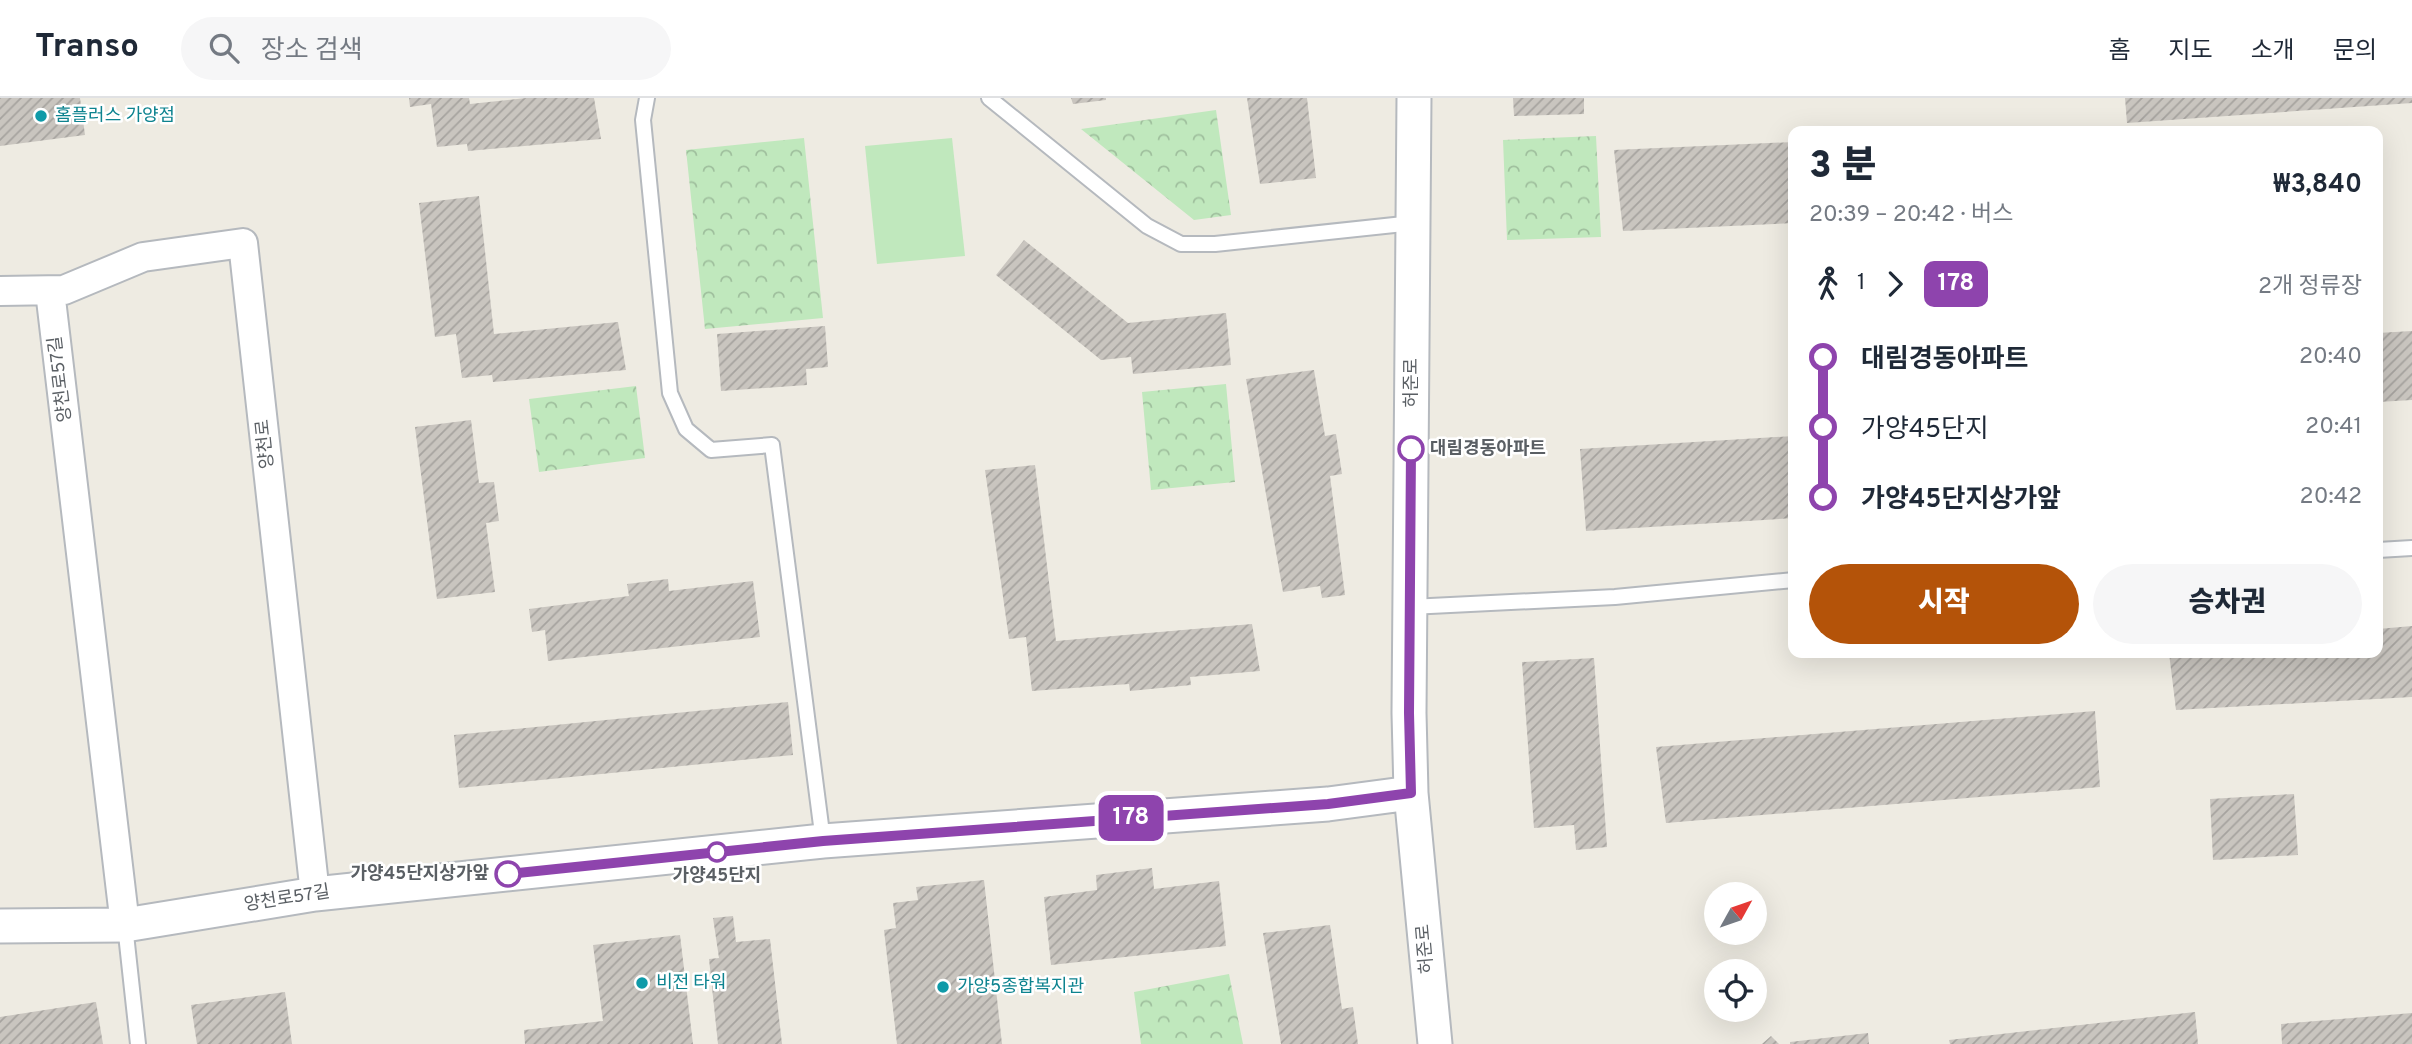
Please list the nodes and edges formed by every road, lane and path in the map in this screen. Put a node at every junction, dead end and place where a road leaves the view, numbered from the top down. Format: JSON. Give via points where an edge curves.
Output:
{"nodes":[{"id":1,"x":647,"y":98,"type":"edge"},
{"id":2,"x":989,"y":98,"type":"edge"},
{"id":3,"x":1414,"y":98,"type":"edge"},
{"id":4,"x":1413,"y":223,"type":"junction"},
{"id":5,"x":0,"y":291,"type":"edge"},
{"id":6,"x":50,"y":291,"type":"junction"},
{"id":7,"x":2412,"y":548,"type":"edge"},
{"id":8,"x":2383,"y":550,"type":"edge"},
{"id":9,"x":1788,"y":581,"type":"edge"},
{"id":10,"x":1410,"y":607,"type":"junction"},
{"id":11,"x":1411,"y":793,"type":"junction"},
{"id":12,"x":823,"y":841,"type":"junction"},
{"id":13,"x":315,"y":894,"type":"junction"},
{"id":14,"x":125,"y":925,"type":"junction"},
{"id":15,"x":0,"y":926,"type":"edge"},
{"id":16,"x":138,"y":1044,"type":"edge"},
{"id":17,"x":1434,"y":1044,"type":"edge"}],
"edges":[{"from":1,"to":12,"type":"lane","via":[[643,121],[670,393],[685,429],[711,450],[772,446]]},
{"from":2,"to":4,"type":"lane","via":[[1147,226],[1181,244]]},
{"from":3,"to":4,"type":"street","name":"허준로"},
{"from":4,"to":10,"type":"street","name":"허준로"},
{"from":5,"to":6,"type":"street","name":"양천로"},
{"from":6,"to":13,"type":"street","name":"양천로","via":[[64,290],[143,257],[243,243]]},
{"from":6,"to":14,"type":"street","name":"양천로57길"},
{"from":7,"to":8,"type":"lane"},
{"from":9,"to":10,"type":"lane","via":[[1615,597]]},
{"from":10,"to":11,"type":"street","name":"허준로"},
{"from":11,"to":12,"type":"street","name":"양천로57길","via":[[1328,804]]},
{"from":11,"to":17,"type":"street","name":"허준로"},
{"from":12,"to":13,"type":"street","name":"양천로57길"},
{"from":13,"to":14,"type":"street","name":"양천로57길"},
{"from":14,"to":15,"type":"street","name":"양천로57길"},
{"from":14,"to":16,"type":"lane","name":"양천로57길"}]}
